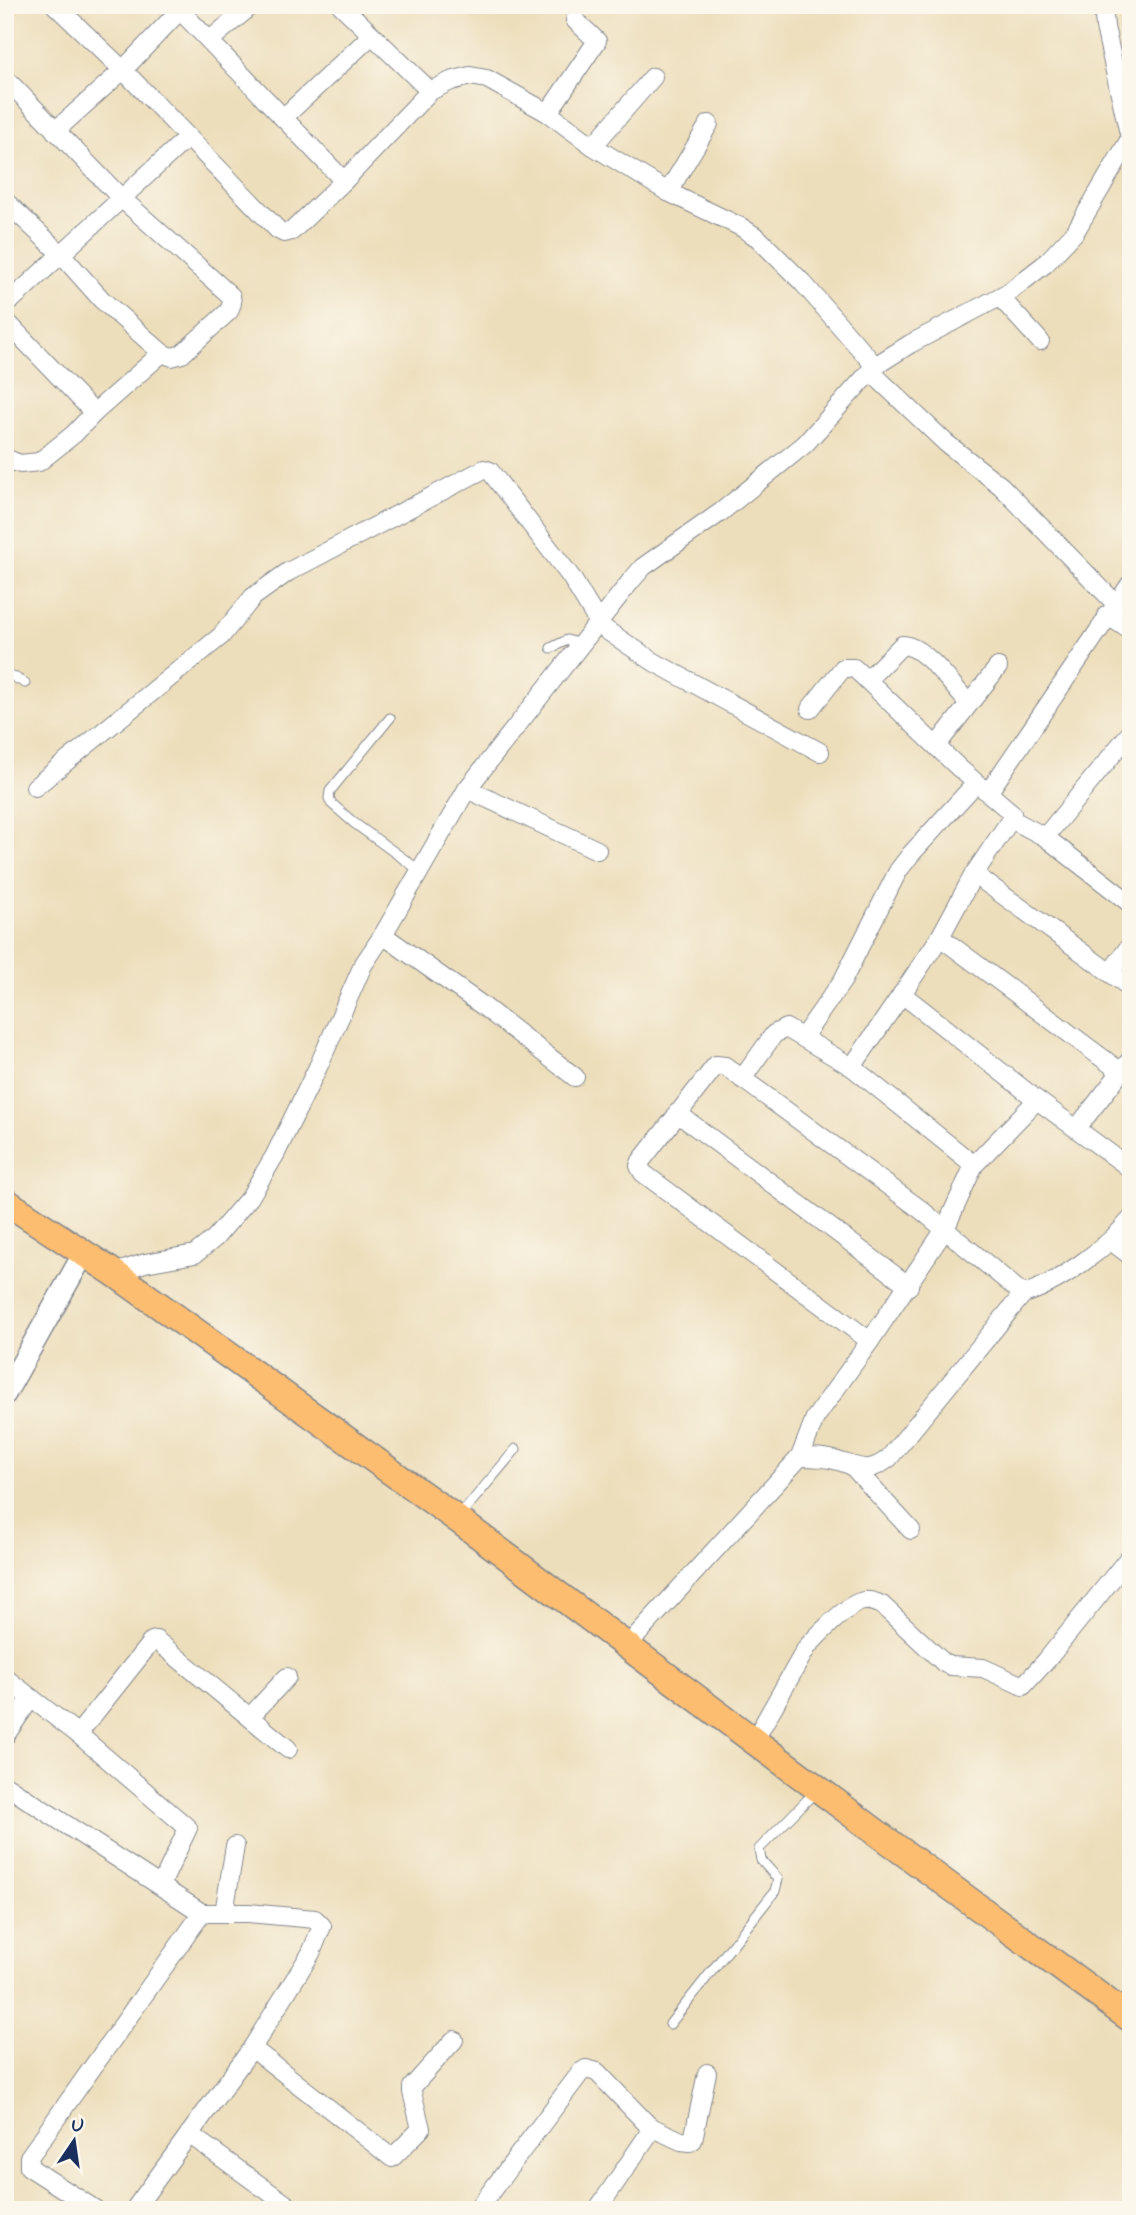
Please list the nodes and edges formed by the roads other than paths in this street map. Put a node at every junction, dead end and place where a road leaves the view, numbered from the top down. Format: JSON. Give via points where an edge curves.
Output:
{"nodes":[{"id":1,"x":55,"y":5,"type":"edge"},
{"id":2,"x":252,"y":5,"type":"edge"},
{"id":3,"x":341,"y":5,"type":"edge"},
{"id":4,"x":1103,"y":5,"type":"edge"},
{"id":5,"x":178,"y":8,"type":"edge"},
{"id":6,"x":575,"y":20,"type":"dead end"},
{"id":7,"x":371,"y":36,"type":"junction"},
{"id":8,"x":209,"y":40,"type":"junction"},
{"id":9,"x":123,"y":70,"type":"junction"},
{"id":10,"x":653,"y":77,"type":"dead end"},
{"id":11,"x":5,"y":78,"type":"edge"},
{"id":12,"x":430,"y":91,"type":"junction"},
{"id":13,"x":548,"y":113,"type":"junction"},
{"id":14,"x":283,"y":118,"type":"junction"},
{"id":15,"x":709,"y":124,"type":"dead end"},
{"id":16,"x":55,"y":131,"type":"junction"},
{"id":17,"x":187,"y":138,"type":"junction"},
{"id":18,"x":1130,"y":138,"type":"edge"},
{"id":19,"x":593,"y":146,"type":"junction"},
{"id":20,"x":344,"y":181,"type":"junction"},
{"id":21,"x":668,"y":192,"type":"junction"},
{"id":22,"x":120,"y":197,"type":"junction"},
{"id":23,"x":5,"y":201,"type":"edge"},
{"id":24,"x":61,"y":254,"type":"junction"},
{"id":25,"x":1000,"y":297,"type":"junction"},
{"id":26,"x":5,"y":306,"type":"edge"},
{"id":27,"x":5,"y":320,"type":"edge"},
{"id":28,"x":1040,"y":341,"type":"dead end"},
{"id":29,"x":162,"y":353,"type":"junction"},
{"id":30,"x":872,"y":368,"type":"junction"},
{"id":31,"x":94,"y":413,"type":"junction"},
{"id":32,"x":5,"y":458,"type":"edge"},
{"id":33,"x":1131,"y":583,"type":"edge"},
{"id":34,"x":1112,"y":609,"type":"junction"},
{"id":35,"x":598,"y":622,"type":"junction"},
{"id":36,"x":1131,"y":631,"type":"edge"},
{"id":37,"x":583,"y":645,"type":"junction"},
{"id":38,"x":551,"y":649,"type":"dead end"},
{"id":39,"x":999,"y":667,"type":"dead end"},
{"id":40,"x":5,"y":672,"type":"edge"},
{"id":41,"x":867,"y":680,"type":"junction"},
{"id":42,"x":25,"y":683,"type":"dead end"},
{"id":43,"x":968,"y":703,"type":"junction"},
{"id":44,"x":810,"y":709,"type":"dead end"},
{"id":45,"x":390,"y":718,"type":"dead end"},
{"id":46,"x":1131,"y":732,"type":"edge"},
{"id":47,"x":937,"y":745,"type":"junction"},
{"id":48,"x":820,"y":752,"type":"dead end"},
{"id":49,"x":35,"y":787,"type":"dead end"},
{"id":50,"x":982,"y":788,"type":"junction"},
{"id":51,"x":467,"y":789,"type":"junction"},
{"id":52,"x":1012,"y":819,"type":"junction"},
{"id":53,"x":1045,"y":837,"type":"junction"},
{"id":54,"x":597,"y":850,"type":"dead end"},
{"id":55,"x":419,"y":870,"type":"junction"},
{"id":56,"x":974,"y":874,"type":"junction"},
{"id":57,"x":1131,"y":904,"type":"edge"},
{"id":58,"x":383,"y":935,"type":"junction"},
{"id":59,"x":940,"y":937,"type":"junction"},
{"id":60,"x":1131,"y":944,"type":"edge"},
{"id":61,"x":1110,"y":973,"type":"junction"},
{"id":62,"x":1131,"y":988,"type":"edge"},
{"id":63,"x":902,"y":994,"type":"junction"},
{"id":64,"x":803,"y":1037,"type":"junction"},
{"id":65,"x":1126,"y":1066,"type":"edge"},
{"id":66,"x":852,"y":1067,"type":"junction"},
{"id":67,"x":575,"y":1077,"type":"dead end"},
{"id":68,"x":742,"y":1079,"type":"junction"},
{"id":69,"x":1038,"y":1100,"type":"junction"},
{"id":70,"x":677,"y":1112,"type":"junction"},
{"id":71,"x":1077,"y":1128,"type":"junction"},
{"id":72,"x":974,"y":1165,"type":"junction"},
{"id":73,"x":1131,"y":1169,"type":"edge"},
{"id":74,"x":5,"y":1201,"type":"edge"},
{"id":75,"x":1131,"y":1219,"type":"edge"},
{"id":76,"x":945,"y":1229,"type":"junction"},
{"id":77,"x":1111,"y":1241,"type":"junction"},
{"id":78,"x":1131,"y":1256,"type":"edge"},
{"id":79,"x":100,"y":1265,"type":"junction"},
{"id":80,"x":909,"y":1286,"type":"junction"},
{"id":81,"x":1023,"y":1294,"type":"junction"},
{"id":82,"x":870,"y":1341,"type":"junction"},
{"id":83,"x":9,"y":1379,"type":"edge"},
{"id":84,"x":516,"y":1449,"type":"dead end"},
{"id":85,"x":800,"y":1457,"type":"junction"},
{"id":86,"x":853,"y":1467,"type":"junction"},
{"id":87,"x":457,"y":1519,"type":"junction"},
{"id":88,"x":911,"y":1530,"type":"dead end"},
{"id":89,"x":1131,"y":1555,"type":"edge"},
{"id":90,"x":627,"y":1646,"type":"junction"},
{"id":91,"x":287,"y":1677,"type":"dead end"},
{"id":92,"x":5,"y":1678,"type":"edge"},
{"id":93,"x":32,"y":1698,"type":"junction"},
{"id":94,"x":250,"y":1717,"type":"junction"},
{"id":95,"x":78,"y":1734,"type":"junction"},
{"id":96,"x":5,"y":1736,"type":"edge"},
{"id":97,"x":754,"y":1741,"type":"junction"},
{"id":98,"x":288,"y":1749,"type":"dead end"},
{"id":99,"x":5,"y":1785,"type":"edge"},
{"id":100,"x":818,"y":1788,"type":"junction"},
{"id":101,"x":235,"y":1846,"type":"dead end"},
{"id":102,"x":161,"y":1885,"type":"junction"},
{"id":103,"x":202,"y":1913,"type":"junction"},
{"id":104,"x":224,"y":1913,"type":"junction"},
{"id":105,"x":1131,"y":2019,"type":"edge"},
{"id":106,"x":670,"y":2024,"type":"dead end"},
{"id":107,"x":454,"y":2040,"type":"dead end"},
{"id":108,"x":252,"y":2048,"type":"junction"},
{"id":109,"x":707,"y":2073,"type":"dead end"},
{"id":110,"x":649,"y":2126,"type":"junction"},
{"id":111,"x":189,"y":2134,"type":"junction"},
{"id":112,"x":96,"y":2210,"type":"edge"},
{"id":113,"x":134,"y":2210,"type":"edge"},
{"id":114,"x":294,"y":2210,"type":"edge"},
{"id":115,"x":477,"y":2210,"type":"edge"},
{"id":116,"x":597,"y":2210,"type":"edge"}],
"edges":[{"from":1,"to":9,"type":"street"},
{"from":2,"to":8,"type":"street"},
{"from":3,"to":7,"type":"street"},
{"from":4,"to":18,"type":"street"},
{"from":5,"to":8,"type":"street"},
{"from":5,"to":9,"type":"street"},
{"from":6,"to":13,"type":"street","via":[[597,41]]},
{"from":7,"to":12,"type":"street"},
{"from":7,"to":14,"type":"street"},
{"from":8,"to":14,"type":"street"},
{"from":9,"to":16,"type":"street"},
{"from":9,"to":17,"type":"street"},
{"from":10,"to":19,"type":"street"},
{"from":11,"to":16,"type":"street"},
{"from":12,"to":13,"type":"street","via":[[479,76]]},
{"from":12,"to":20,"type":"street"},
{"from":13,"to":19,"type":"street"},
{"from":14,"to":20,"type":"street"},
{"from":15,"to":21,"type":"street"},
{"from":16,"to":22,"type":"street"},
{"from":17,"to":20,"type":"street","via":[[284,233],[292,231]]},
{"from":17,"to":22,"type":"street"},
{"from":18,"to":25,"type":"street","via":[[1067,243]]},
{"from":19,"to":21,"type":"street"},
{"from":21,"to":30,"type":"street","via":[[758,238],[803,283]]},
{"from":22,"to":24,"type":"street"},
{"from":22,"to":29,"type":"street","via":[[231,296],[229,311],[182,354],[172,358]]},
{"from":23,"to":24,"type":"street"},
{"from":24,"to":26,"type":"street"},
{"from":24,"to":29,"type":"street","via":[[102,300]]},
{"from":25,"to":28,"type":"street"},
{"from":25,"to":30,"type":"street"},
{"from":27,"to":31,"type":"street"},
{"from":29,"to":31,"type":"street"},
{"from":30,"to":34,"type":"street","via":[[946,443],[1001,486]]},
{"from":30,"to":35,"type":"street","via":[[805,444],[643,567]]},
{"from":31,"to":32,"type":"street","via":[[39,462],[20,464]]},
{"from":33,"to":34,"type":"street"},
{"from":34,"to":36,"type":"street"},
{"from":34,"to":50,"type":"street"},
{"from":35,"to":37,"type":"street"},
{"from":35,"to":48,"type":"street","via":[[654,662]]},
{"from":35,"to":49,"type":"street","via":[[571,576],[484,469],[288,572],[253,597],[221,636]]},
{"from":37,"to":38,"type":"lane","via":[[567,640]]},
{"from":37,"to":51,"type":"street"},
{"from":39,"to":43,"type":"street"},
{"from":40,"to":42,"type":"lane"},
{"from":41,"to":43,"type":"street","via":[[907,645],[943,674]]},
{"from":41,"to":44,"type":"street","via":[[853,668],[843,668]]},
{"from":41,"to":47,"type":"street"},
{"from":43,"to":47,"type":"street"},
{"from":45,"to":55,"type":"lane","via":[[328,798]]},
{"from":46,"to":53,"type":"street"},
{"from":47,"to":50,"type":"street"},
{"from":50,"to":52,"type":"street","via":[[1012,813]]},
{"from":50,"to":64,"type":"street","via":[[898,871],[843,980]]},
{"from":51,"to":54,"type":"street"},
{"from":51,"to":55,"type":"street"},
{"from":52,"to":53,"type":"street"},
{"from":52,"to":56,"type":"street"},
{"from":53,"to":57,"type":"street"},
{"from":55,"to":58,"type":"street"},
{"from":56,"to":59,"type":"street"},
{"from":56,"to":61,"type":"street"},
{"from":58,"to":67,"type":"street"},
{"from":58,"to":79,"type":"street","via":[[363,965],[275,1155],[250,1198],[195,1254]]},
{"from":59,"to":63,"type":"street"},
{"from":59,"to":65,"type":"street"},
{"from":60,"to":61,"type":"street"},
{"from":61,"to":62,"type":"street"},
{"from":63,"to":66,"type":"street"},
{"from":63,"to":69,"type":"street"},
{"from":64,"to":66,"type":"street"},
{"from":64,"to":68,"type":"street","via":[[792,1029],[780,1029]]},
{"from":65,"to":71,"type":"street"},
{"from":66,"to":72,"type":"street"},
{"from":68,"to":70,"type":"street","via":[[716,1065]]},
{"from":68,"to":76,"type":"street"},
{"from":69,"to":71,"type":"street"},
{"from":69,"to":72,"type":"street"},
{"from":70,"to":80,"type":"street"},
{"from":70,"to":82,"type":"street","via":[[641,1161],[643,1173]]},
{"from":71,"to":73,"type":"street"},
{"from":72,"to":76,"type":"street"},
{"from":74,"to":79,"type":"main road"},
{"from":75,"to":77,"type":"street"},
{"from":76,"to":80,"type":"street"},
{"from":76,"to":81,"type":"street"},
{"from":77,"to":78,"type":"street"},
{"from":77,"to":81,"type":"street","via":[[1044,1288]]},
{"from":79,"to":83,"type":"street"},
{"from":79,"to":87,"type":"main road"},
{"from":80,"to":82,"type":"street"},
{"from":81,"to":86,"type":"street","via":[[889,1458],[876,1468]]},
{"from":82,"to":85,"type":"street","via":[[815,1418]]},
{"from":84,"to":87,"type":"lane"},
{"from":85,"to":86,"type":"street"},
{"from":85,"to":90,"type":"street"},
{"from":86,"to":88,"type":"street"},
{"from":87,"to":90,"type":"main road"},
{"from":89,"to":97,"type":"street","via":[[1023,1686],[983,1668],[944,1663],[882,1605],[858,1602],[807,1647]]},
{"from":90,"to":97,"type":"main road"},
{"from":91,"to":94,"type":"street"},
{"from":92,"to":93,"type":"street"},
{"from":93,"to":95,"type":"street"},
{"from":93,"to":96,"type":"street"},
{"from":94,"to":95,"type":"street","via":[[156,1640]]},
{"from":94,"to":98,"type":"street"},
{"from":95,"to":102,"type":"street","via":[[187,1828]]},
{"from":97,"to":100,"type":"main road"},
{"from":99,"to":102,"type":"street"},
{"from":100,"to":105,"type":"main road"},
{"from":100,"to":106,"type":"lane","via":[[760,1849],[761,1860],[778,1880],[775,1892]]},
{"from":101,"to":104,"type":"street"},
{"from":102,"to":103,"type":"street"},
{"from":103,"to":104,"type":"street"},
{"from":103,"to":112,"type":"street","via":[[29,2157],[29,2166]]},
{"from":104,"to":108,"type":"street","via":[[315,1919],[322,1926]]},
{"from":107,"to":108,"type":"street","via":[[412,2087],[421,2129],[392,2158]]},
{"from":108,"to":111,"type":"street"},
{"from":109,"to":110,"type":"street","via":[[693,2140],[681,2141]]},
{"from":110,"to":115,"type":"street","via":[[597,2072],[586,2069]]},
{"from":110,"to":116,"type":"street","via":[[648,2135]]},
{"from":111,"to":113,"type":"street"},
{"from":111,"to":114,"type":"street"}]}
